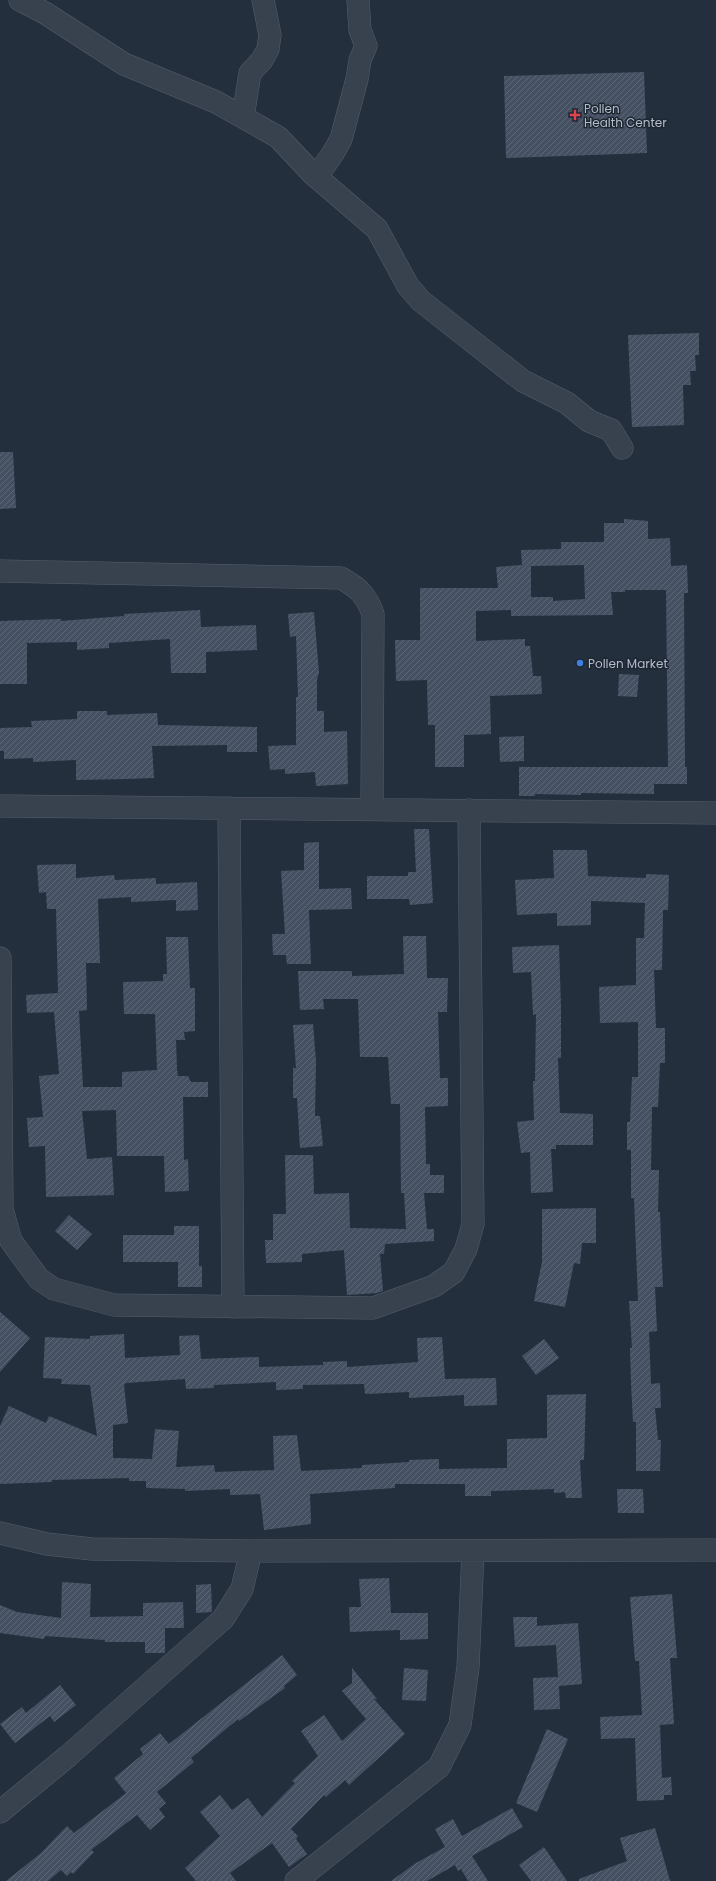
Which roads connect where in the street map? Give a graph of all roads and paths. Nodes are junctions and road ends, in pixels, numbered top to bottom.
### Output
1 (20, 0) edge
2 (263, 0) edge
3 (358, 0) edge
4 (243, 117) junction
5 (316, 176) junction
6 (622, 448) dead end
7 (0, 571) edge
8 (0, 806) edge
9 (229, 808) junction
10 (372, 808) junction
11 (470, 810) junction
12 (716, 813) edge
13 (0, 958) edge
14 (233, 1307) junction
15 (0, 1533) edge
16 (716, 1550) edge
17 (251, 1551) junction
18 (473, 1551) junction
19 (0, 1812) edge
20 (296, 1881) edge

1 - 4 street
2 - 4 street
3 - 5 street
4 - 5 street
5 - 6 street
7 - 10 street
8 - 9 street
9 - 10 street
9 - 14 street
10 - 11 street
11 - 12 street
11 - 14 street
13 - 14 street
15 - 17 street
16 - 18 street
17 - 18 street
17 - 19 street
18 - 20 street

